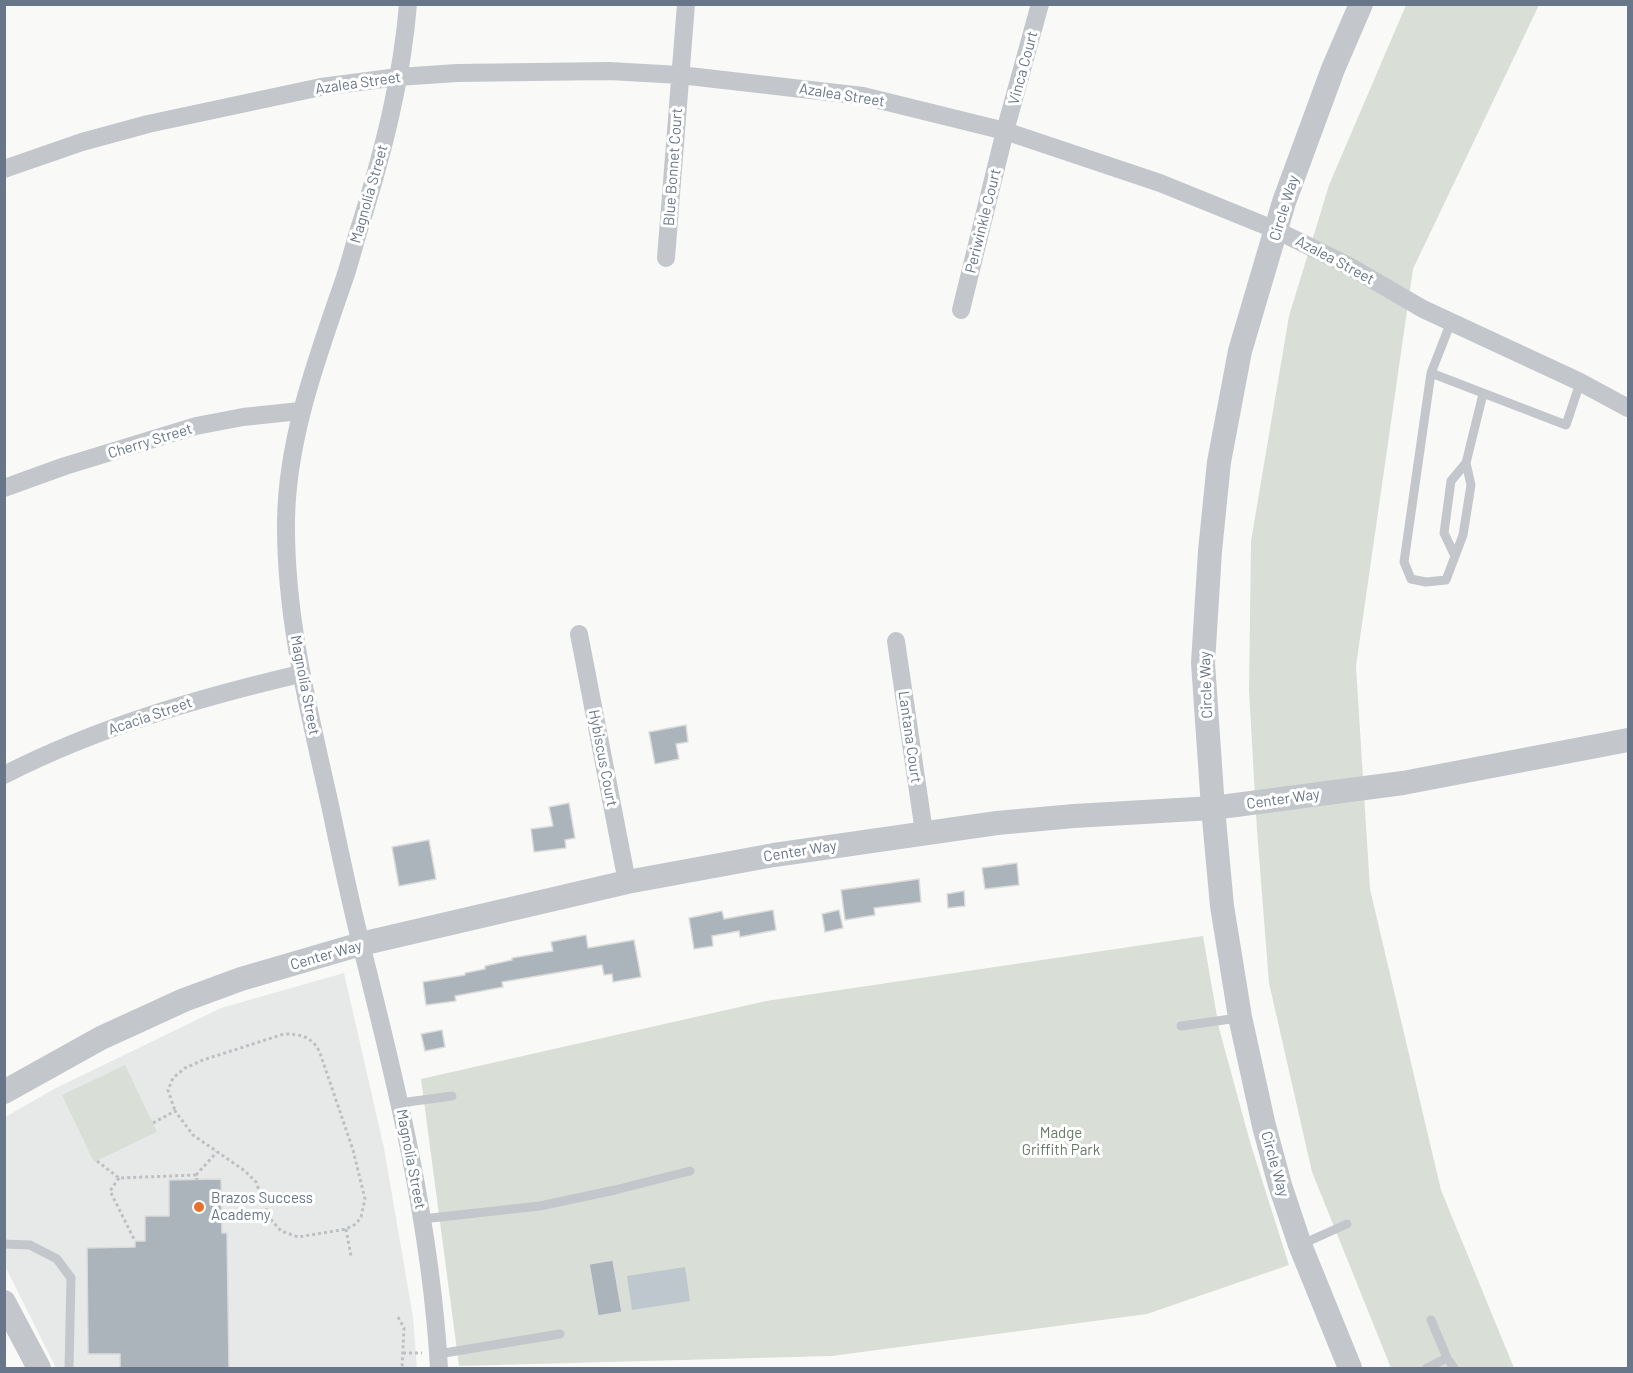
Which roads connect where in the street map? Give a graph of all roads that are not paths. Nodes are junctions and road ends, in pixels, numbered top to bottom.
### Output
1 (408, 4) edge
2 (686, 4) edge
3 (1040, 4) edge
4 (1361, 4) edge
5 (680, 75) junction
6 (398, 77) junction
7 (1005, 131) junction
8 (4, 169) edge
9 (1276, 230) junction
10 (666, 258) dead end
11 (961, 310) dead end
12 (1451, 322) junction
13 (1431, 373) junction
14 (1580, 383) junction
15 (1483, 394) junction
16 (1629, 408) edge
17 (300, 411) junction
18 (1466, 463) junction
19 (4, 488) edge
20 (1454, 554) junction
21 (579, 634) dead end
22 (896, 641) dead end
23 (300, 674) junction
24 (1629, 740) edge
25 (4, 775) edge
26 (1213, 808) junction
27 (924, 832) junction
28 (627, 882) junction
29 (361, 944) junction
30 (1240, 1017) junction
31 (1181, 1026) dead end
32 (4, 1092) edge
33 (452, 1096) dead end
34 (400, 1103) junction
35 (690, 1171) dead end
36 (422, 1219) junction
37 (1347, 1224) dead end
38 (4, 1244) edge
39 (1300, 1245) junction
40 (4, 1302) edge
41 (1431, 1320) dead end
42 (560, 1334) dead end
43 (1447, 1358) junction
44 (439, 1361) edge
45 (39, 1368) edge
46 (69, 1368) edge
47 (1350, 1368) edge
48 (1427, 1368) edge
49 (1454, 1368) edge

1 - 6 street, Magnolia Street
2 - 5 street, Blue Bonnet Court
3 - 7 street, Vinca Court
4 - 9 street, Circle Way
5 - 6 street, Azalea Street
5 - 7 street, Azalea Street
5 - 10 street, Blue Bonnet Court
6 - 8 street, Azalea Street
6 - 17 street, Magnolia Street
7 - 9 street, Azalea Street
7 - 11 street, Periwinkle Court
9 - 12 street, Azalea Street
9 - 26 street, Circle Way
12 - 13 lane
12 - 14 street, Azalea Street
13 - 15 lane
13 - 20 lane
14 - 15 lane
14 - 16 street, Azalea Street
15 - 18 lane
17 - 19 street, Cherry Street
17 - 23 street, Magnolia Street
18 - 20 lane
18 - 20 lane
21 - 28 street, Hybiscus Court
22 - 27 street, Lantana Court
23 - 25 street, Acacia Street
23 - 29 street, Magnolia Street
24 - 26 street, Center Way
26 - 27 street, Center Way
26 - 30 street, Circle Way
27 - 28 street, Center Way
28 - 29 street, Center Way
29 - 32 street, Center Way
29 - 34 street, Magnolia Street
30 - 31 lane
30 - 39 street, Circle Way
33 - 34 lane
34 - 36 street, Magnolia Street
35 - 36 lane
36 - 44 street, Magnolia Street
37 - 39 lane
38 - 46 lane
39 - 47 street, Circle Way
40 - 45 street
41 - 43 lane
42 - 44 lane
43 - 48 lane
43 - 49 lane

